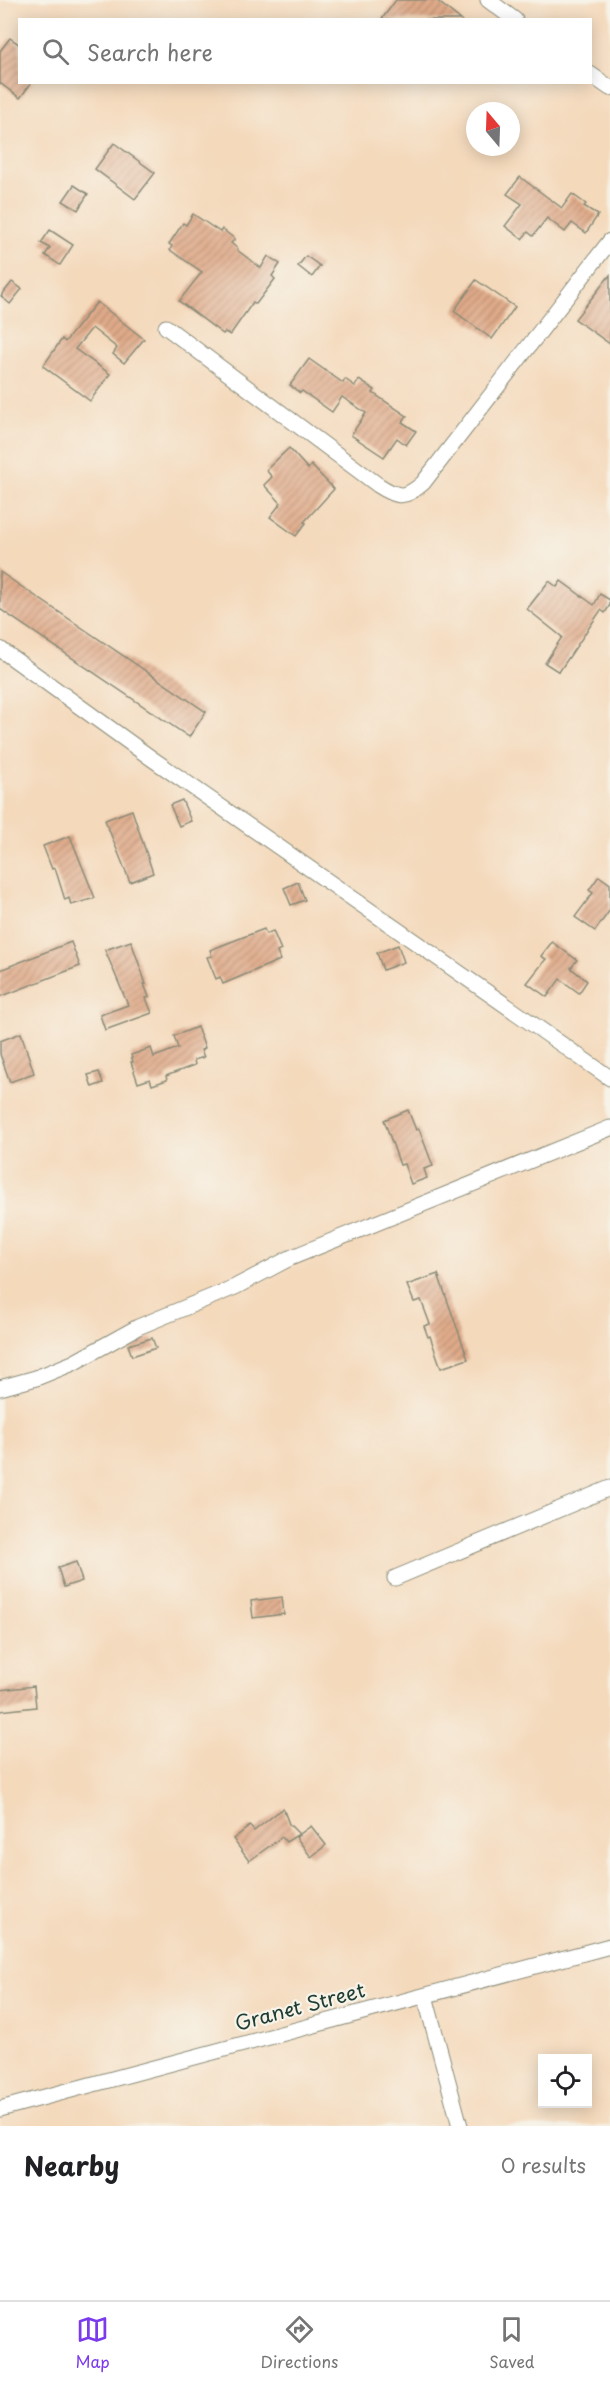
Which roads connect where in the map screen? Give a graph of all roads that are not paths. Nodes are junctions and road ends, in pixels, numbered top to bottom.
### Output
1 (488, 0) edge
2 (512, 18) edge
3 (592, 75) edge
4 (610, 88) edge
5 (610, 241) edge
6 (165, 327) dead end
7 (0, 649) edge
8 (610, 1078) edge
9 (610, 1128) edge
10 (0, 1388) edge
11 (610, 1488) edge
12 (395, 1578) dead end
13 (610, 1946) edge
14 (425, 1996) junction
15 (0, 2109) edge
16 (460, 2126) edge

1 - 2 street
3 - 4 street
5 - 6 street
7 - 8 street
9 - 10 street
11 - 12 street
13 - 14 street, Granet Street
14 - 15 street, Granet Street
14 - 16 street

